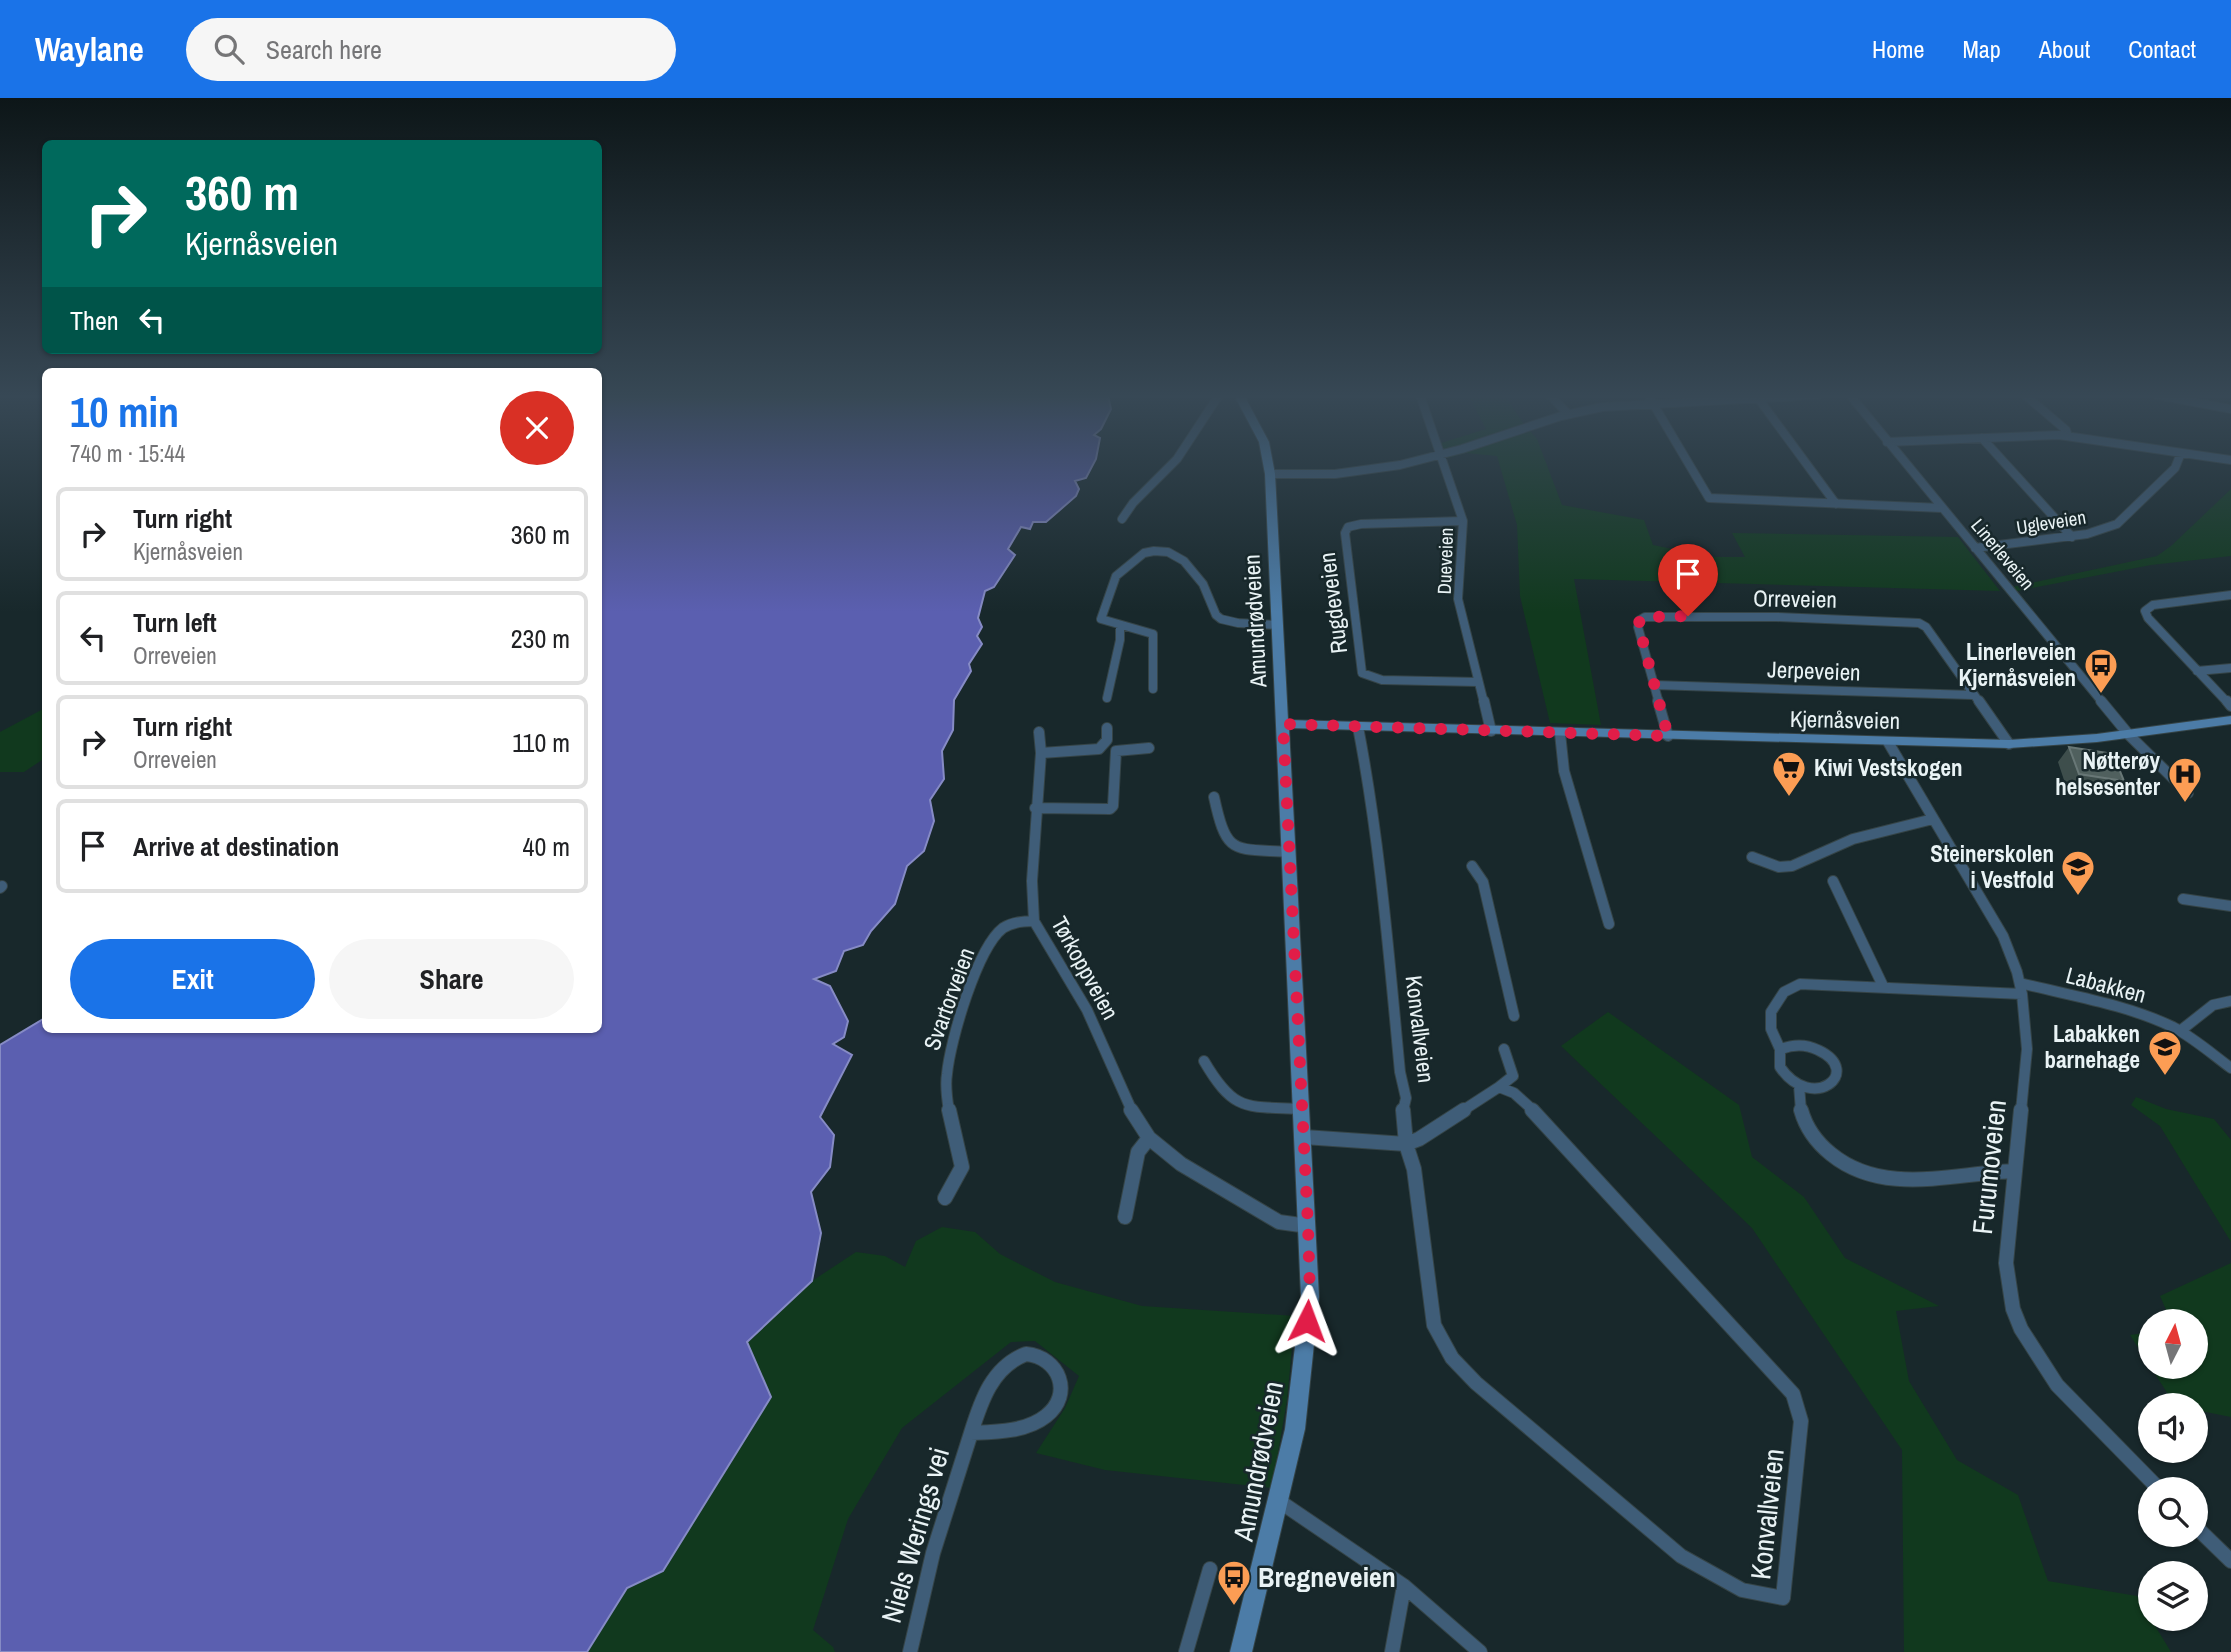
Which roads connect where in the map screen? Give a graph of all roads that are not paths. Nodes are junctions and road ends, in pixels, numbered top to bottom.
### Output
1 (1168, 468) edge
2 (1269, 468) edge
3 (1374, 468) edge
4 (1445, 468) edge
5 (1691, 468) edge
6 (1809, 468) edge
7 (1908, 468) edge
8 (2009, 468) edge
9 (2175, 468) edge
10 (1270, 474) junction
11 (1836, 504) junction
12 (1942, 508) junction
13 (1122, 519) dead end
14 (1463, 521) junction
15 (2072, 537) junction
16 (1975, 548) junction
17 (2231, 595) edge
18 (1278, 625) junction
19 (1121, 626) junction
20 (2231, 667) edge
21 (2197, 671) junction
22 (1478, 682) junction
23 (1654, 685) junction
24 (1153, 689) dead end
25 (1972, 695) junction
26 (1107, 698) dead end
27 (2231, 706) edge
28 (2231, 720) edge
29 (1283, 724) junction
30 (1359, 727) junction
31 (1107, 728) dead end
32 (1491, 731) junction
33 (1039, 732) dead end
34 (1560, 733) junction
35 (2129, 734) junction
36 (1668, 736) junction
37 (1888, 742) junction
38 (2009, 744) junction
39 (1149, 748) dead end
40 (1041, 752) junction
41 (2188, 793) dead end
42 (1214, 797) dead end
43 (1035, 808) junction
44 (1933, 819) junction
45 (1290, 852) junction
46 (1752, 857) dead end
47 (1472, 866) dead end
48 (1833, 881) dead end
49 (2183, 899) dead end
50 (2231, 906) edge
51 (1034, 921) junction
52 (1609, 925) dead end
53 (1883, 986) junction
54 (2021, 988) junction
55 (2231, 1001) edge
56 (1514, 1016) dead end
57 (2180, 1031) junction
58 (1504, 1049) dead end
59 (1781, 1049) junction
60 (1203, 1061) dead end
61 (2231, 1068) edge
62 (1799, 1085) junction
63 (1499, 1087) junction
64 (1303, 1109) junction
65 (1304, 1137) junction
66 (1149, 1138) junction
67 (1406, 1144) junction
68 (2015, 1171) junction
69 (945, 1198) dead end
70 (1125, 1217) dead end
71 (1308, 1226) junction
72 (971, 1433) junction
73 (2147, 1477) edge
74 (1279, 1501) junction
75 (2208, 1539) edge
76 (2231, 1561) edge
77 (1210, 1569) dead end
78 (1404, 1586) junction
79 (910, 1652) edge
80 (1186, 1652) edge
81 (1241, 1652) edge
82 (1392, 1652) edge
83 (1480, 1652) edge

1 - 13 street
2 - 10 main road, Amundrødveien
3 - 10 street
4 - 14 street, Dueveien
5 - 11 street
6 - 11 street
7 - 12 street, Linerleveien
8 - 15 street
9 - 15 street, Ugleveien
10 - 18 main road, Amundrødveien
11 - 12 street
12 - 16 street, Linerleveien
14 - 22 street, Dueveien
14 - 22 street, Rugdeveien
15 - 16 street, Ugleveien
16 - 35 street, Linerleveien
17 - 21 street
18 - 19 street
18 - 29 main road, Amundrødveien
19 - 24 street
19 - 26 street
20 - 21 street
21 - 27 street
22 - 32 street, Dueveien
23 - 25 street, Jerpeveien
23 - 25 street, Orreveien
23 - 36 street, Orreveien
25 - 38 street, Orreveien
28 - 35 main road, Kjernåsveien
29 - 30 main road, Kjernåsveien
29 - 45 main road, Amundrødveien
30 - 32 main road, Kjernåsveien
30 - 67 street, Konvallveien
31 - 40 street
32 - 34 main road, Kjernåsveien
33 - 40 street, Tørkoppveien
34 - 36 main road, Kjernåsveien
34 - 52 street
35 - 38 main road, Kjernåsveien
35 - 41 street
36 - 37 main road, Kjernåsveien
37 - 38 main road, Kjernåsveien
37 - 44 street, Furumoveien
39 - 43 street
40 - 43 street, Tørkoppveien
42 - 45 street
43 - 51 street, Tørkoppveien
44 - 46 street
44 - 54 street, Furumoveien
45 - 64 main road, Amundrødveien
47 - 56 street
48 - 53 street
49 - 50 street
51 - 66 street, Tørkoppveien
51 - 69 street, Svartorveien
53 - 54 street, Labakken
53 - 59 street, Labakken
54 - 57 street, Labakken
54 - 68 street, Furumoveien
55 - 57 street
57 - 61 street, Labakken
58 - 63 street
59 - 62 street
59 - 62 street
60 - 64 street
62 - 68 street
63 - 67 street
63 - 67 street, Konvallveien
64 - 65 main road, Amundrødveien
65 - 67 street
65 - 71 main road, Amundrødveien
66 - 70 street
66 - 71 street, Tørkoppveien
68 - 73 street, Furumoveien
71 - 74 main road, Amundrødveien
72 - 72 street, Niels Werings vei
72 - 79 street, Niels Werings vei
74 - 78 street
74 - 81 main road, Amundrødveien
75 - 76 street
77 - 80 street
78 - 82 street
78 - 83 street

